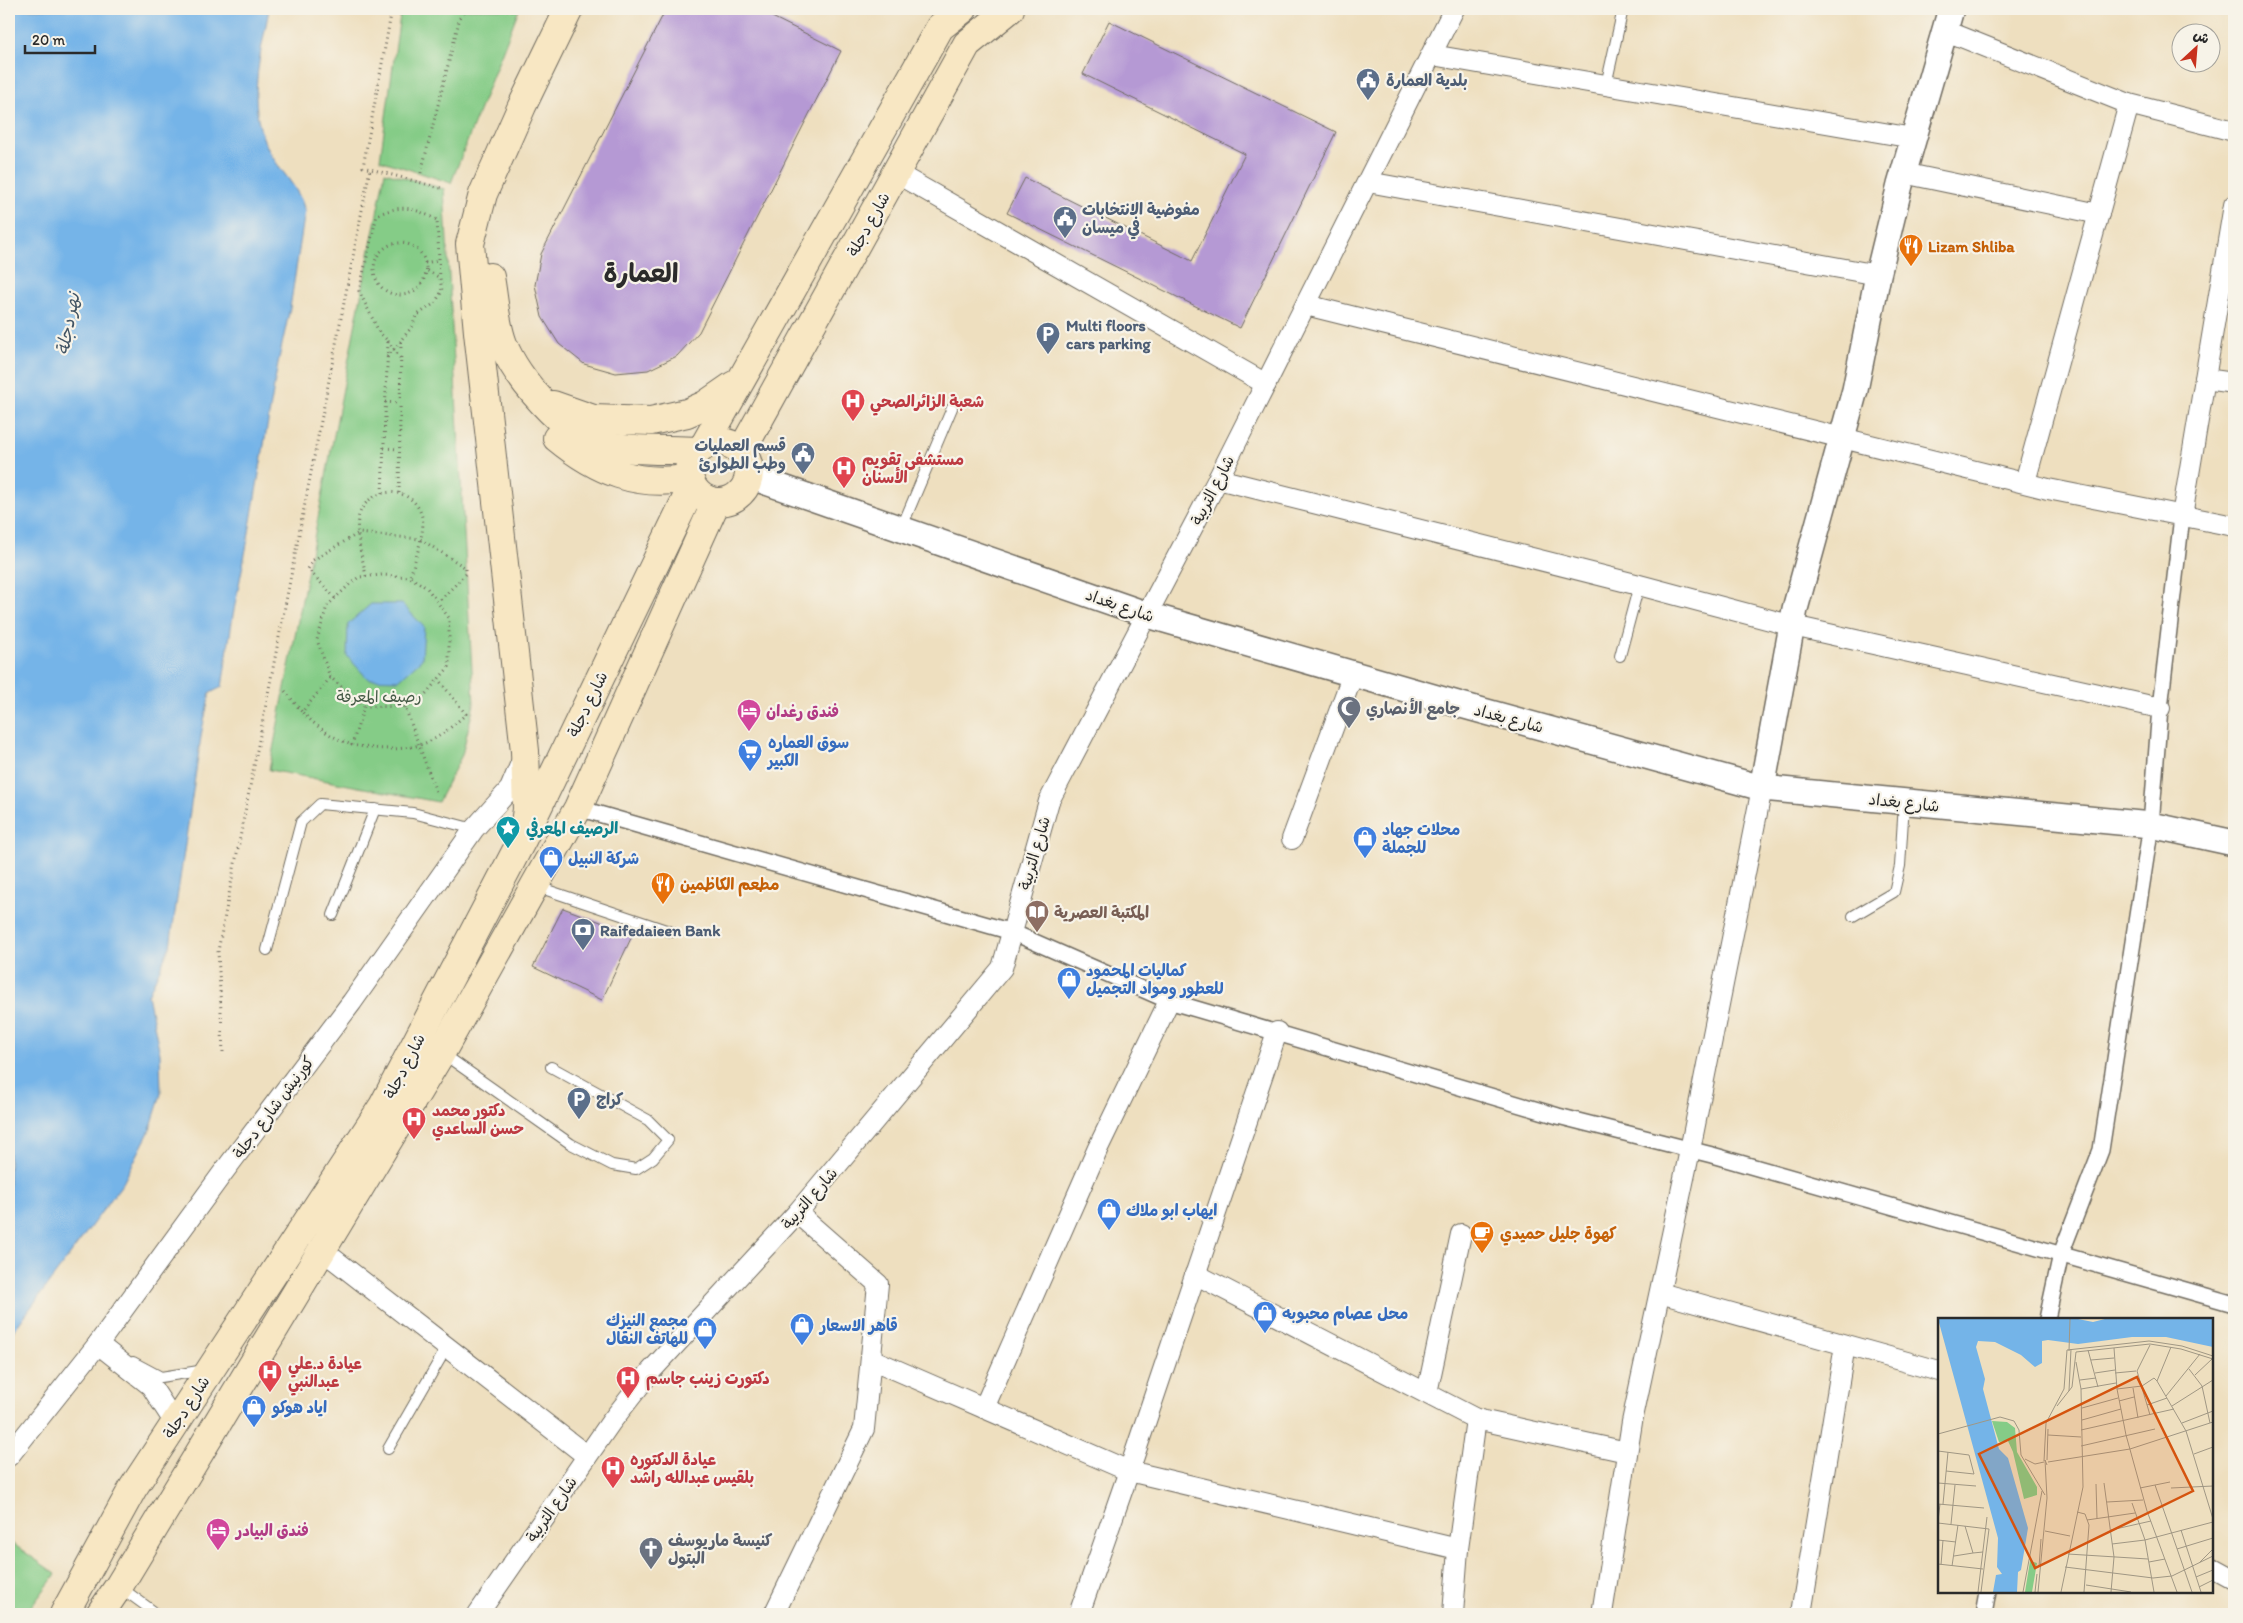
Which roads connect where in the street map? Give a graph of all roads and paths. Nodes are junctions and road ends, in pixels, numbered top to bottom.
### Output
1 (392, 9) edge
2 (455, 9) edge
3 (473, 9) edge
4 (502, 9) edge
5 (569, 9) edge
6 (586, 9) edge
7 (963, 9) edge
8 (1010, 9) edge
9 (1454, 9) edge
10 (1623, 9) edge
11 (518, 12) dead end
12 (460, 17) dead end
13 (1948, 19) edge
14 (1432, 55) junction
15 (1606, 85) junction
16 (2129, 104) junction
17 (2234, 131) edge
18 (1913, 138) junction
19 (370, 169) junction
20 (421, 173) dead end
21 (896, 173) junction
22 (1903, 173) junction
23 (1368, 182) junction
24 (444, 189) dead end
25 (2234, 206) edge
26 (2099, 214) junction
27 (367, 252) junction
28 (439, 260) junction
29 (375, 262) junction
30 (425, 263) junction
31 (365, 264) junction
32 (426, 270) junction
33 (1878, 276) junction
34 (440, 278) junction
35 (1306, 305) junction
36 (488, 331) junction
37 (401, 340) junction
38 (388, 341) junction
39 (394, 349) junction
40 (387, 357) junction
41 (401, 358) junction
42 (2205, 379) junction
43 (739, 381) junction
44 (2234, 382) edge
45 (1266, 384) junction
46 (385, 402) junction
47 (544, 402) junction
48 (400, 403) junction
49 (952, 408) dead end
50 (1843, 437) junction
51 (384, 448) junction
52 (700, 448) junction
53 (399, 449) junction
54 (745, 464) junction
55 (1218, 478) junction
56 (2025, 482) junction
57 (691, 483) junction
58 (382, 493) junction
59 (399, 493) junction
60 (716, 502) junction
61 (2182, 516) junction
62 (2234, 526) edge
63 (901, 528) junction
64 (359, 533) junction
65 (420, 539) junction
66 (366, 576) junction
67 (410, 577) junction
68 (1639, 585) junction
69 (335, 598) junction
70 (439, 602) junction
71 (1148, 615) junction
72 (1793, 626) junction
73 (1620, 656) dead end
74 (1353, 674) junction
75 (330, 677) junction
76 (438, 679) junction
77 (285, 691) dead end
78 (364, 706) junction
79 (405, 707) junction
80 (2160, 708) junction
81 (302, 712) junction
82 (352, 745) junction
83 (419, 745) junction
84 (525, 752) junction
85 (1762, 788) junction
86 (436, 792) dead end
87 (1904, 802) junction
88 (578, 808) junction
89 (375, 809) junction
90 (2151, 825) junction
91 (474, 830) junction
92 (523, 838) junction
93 (1292, 839) dead end
94 (2234, 843) edge
95 (534, 886) junction
96 (333, 915) dead end
97 (1853, 916) dead end
98 (672, 932) dead end
99 (1012, 932) junction
100 (267, 950) dead end
101 (1170, 1001) junction
102 (1276, 1032) junction
103 (223, 1052) dead end
104 (441, 1053) junction
105 (551, 1067) dead end
106 (1690, 1150) junction
107 (797, 1213) junction
108 (1461, 1234) dead end
109 (322, 1250) junction
110 (2061, 1254) junction
111 (1195, 1274) junction
112 (1660, 1293) junction
113 (2234, 1304) edge
114 (2047, 1318) edge
115 (98, 1344) junction
116 (1845, 1345) junction
117 (447, 1347) junction
118 (870, 1359) junction
119 (210, 1370) junction
120 (1938, 1371) edge
121 (1427, 1393) junction
122 (984, 1408) junction
123 (1476, 1419) junction
124 (175, 1424) junction
125 (388, 1449) dead end
126 (1628, 1452) junction
127 (9, 1456) edge
128 (587, 1456) junction
129 (1129, 1471) junction
130 (1458, 1549) junction
131 (2213, 1569) edge
132 (2234, 1580) edge
133 (119, 1586) junction
134 (1988, 1593) edge
135 (1084, 1613) edge
136 (64, 1614) edge
137 (100, 1614) edge
138 (157, 1614) edge
139 (478, 1614) edge
140 (774, 1614) edge
141 (1454, 1614) edge
142 (1602, 1614) edge
143 (1801, 1614) edge
144 (1984, 1614) edge

1 - 19 path
2 - 3 path
4 - 11 path
5 - 36 main road
6 - 36 main road
7 - 43 main road
8 - 21 main road, شارع دجلة
9 - 14 street, شارع التربية
10 - 15 lane
12 - 20 path
13 - 16 street
13 - 18 street
14 - 15 street
14 - 23 street, شارع التربية
15 - 18 street
16 - 17 street
16 - 26 street
18 - 22 street
19 - 24 path
19 - 103 path
21 - 45 street
21 - 54 main road, شارع دجلة
22 - 26 street
22 - 33 street
23 - 33 street
23 - 35 street, شارع التربية
25 - 42 street
26 - 56 street
27 - 28 path
27 - 29 path
27 - 31 path
28 - 30 path
28 - 34 path
29 - 30 path
29 - 31 path
29 - 32 path
30 - 32 path
31 - 38 path
32 - 34 path
33 - 50 street
34 - 37 path
35 - 45 street, شارع التربية
35 - 50 street
36 - 47 main road
36 - 57 main road
36 - 84 main road
37 - 39 path
37 - 41 path
38 - 39 path
38 - 40 path
39 - 40 path
39 - 41 path
40 - 46 path
41 - 48 path
42 - 44 street
42 - 61 street
43 - 47 main road
43 - 52 main road
45 - 55 street, شارع التربية
46 - 48 path
46 - 51 path
47 - 52 main road
48 - 53 path
49 - 63 lane
50 - 56 street
50 - 72 street
51 - 53 path
51 - 58 path
52 - 54 main road
52 - 57 main road
53 - 59 path
54 - 60 main road
54 - 63 street, شارع بغداد
55 - 68 street
55 - 71 street, شارع التربية
56 - 61 street
57 - 60 main road
57 - 92 main road, شارع دجلة
58 - 59 path
58 - 64 path
59 - 65 path
60 - 88 main road, شارع دجلة
61 - 62 street
61 - 80 street
63 - 71 street, شارع بغداد
64 - 65 path
64 - 66 path
64 - 69 path
65 - 67 path
65 - 70 path
66 - 67 path
66 - 69 path
67 - 70 path
68 - 72 street
68 - 73 lane
69 - 75 path
70 - 76 path
71 - 74 street, شارع بغداد
71 - 99 street, شارع التربية
72 - 80 street
72 - 85 street
74 - 85 street, شارع بغداد
74 - 93 street
75 - 78 path
75 - 81 path
76 - 79 path
76 - 83 path
77 - 81 path
78 - 79 path
78 - 82 path
79 - 83 path
80 - 90 street
81 - 82 path
82 - 83 path
83 - 86 path
84 - 91 street, كورنيش شارع دجلة
84 - 92 main road
85 - 87 street, شارع بغداد
85 - 106 street
87 - 90 street, شارع بغداد
87 - 97 lane
88 - 95 main road, شارع دجلة
88 - 99 street
89 - 91 lane
89 - 96 lane
89 - 100 lane
90 - 94 street, شارع بغداد
90 - 110 street
91 - 115 street, كورنيش شارع دجلة
92 - 119 main road, شارع دجلة
95 - 98 lane
95 - 104 main road, شارع دجلة
99 - 101 street
99 - 107 street, شارع التربية
101 - 102 street
101 - 122 street
102 - 106 street
102 - 111 street
104 - 105 lane
104 - 109 main road, شارع دجلة
106 - 110 street
106 - 112 street
107 - 118 street
107 - 128 street, شارع التربية
108 - 121 street
109 - 117 street
109 - 133 main road, شارع دجلة
110 - 113 street
110 - 114 street
111 - 121 street
111 - 129 street
112 - 116 street
112 - 126 street
115 - 119 lane
115 - 124 street
115 - 127 street, كورنيش شارع دجلة
116 - 120 street
116 - 143 street
117 - 125 lane
117 - 128 street
118 - 122 street
118 - 140 street
119 - 124 main road, شارع دجلة
121 - 123 street
122 - 129 street
123 - 126 street
123 - 130 street
124 - 136 main road, شارع دجلة
126 - 142 street
128 - 139 street, شارع التربية
129 - 130 street
129 - 135 street
130 - 141 street
131 - 132 street
133 - 137 main road, شارع دجلة
133 - 138 lane
134 - 144 street

